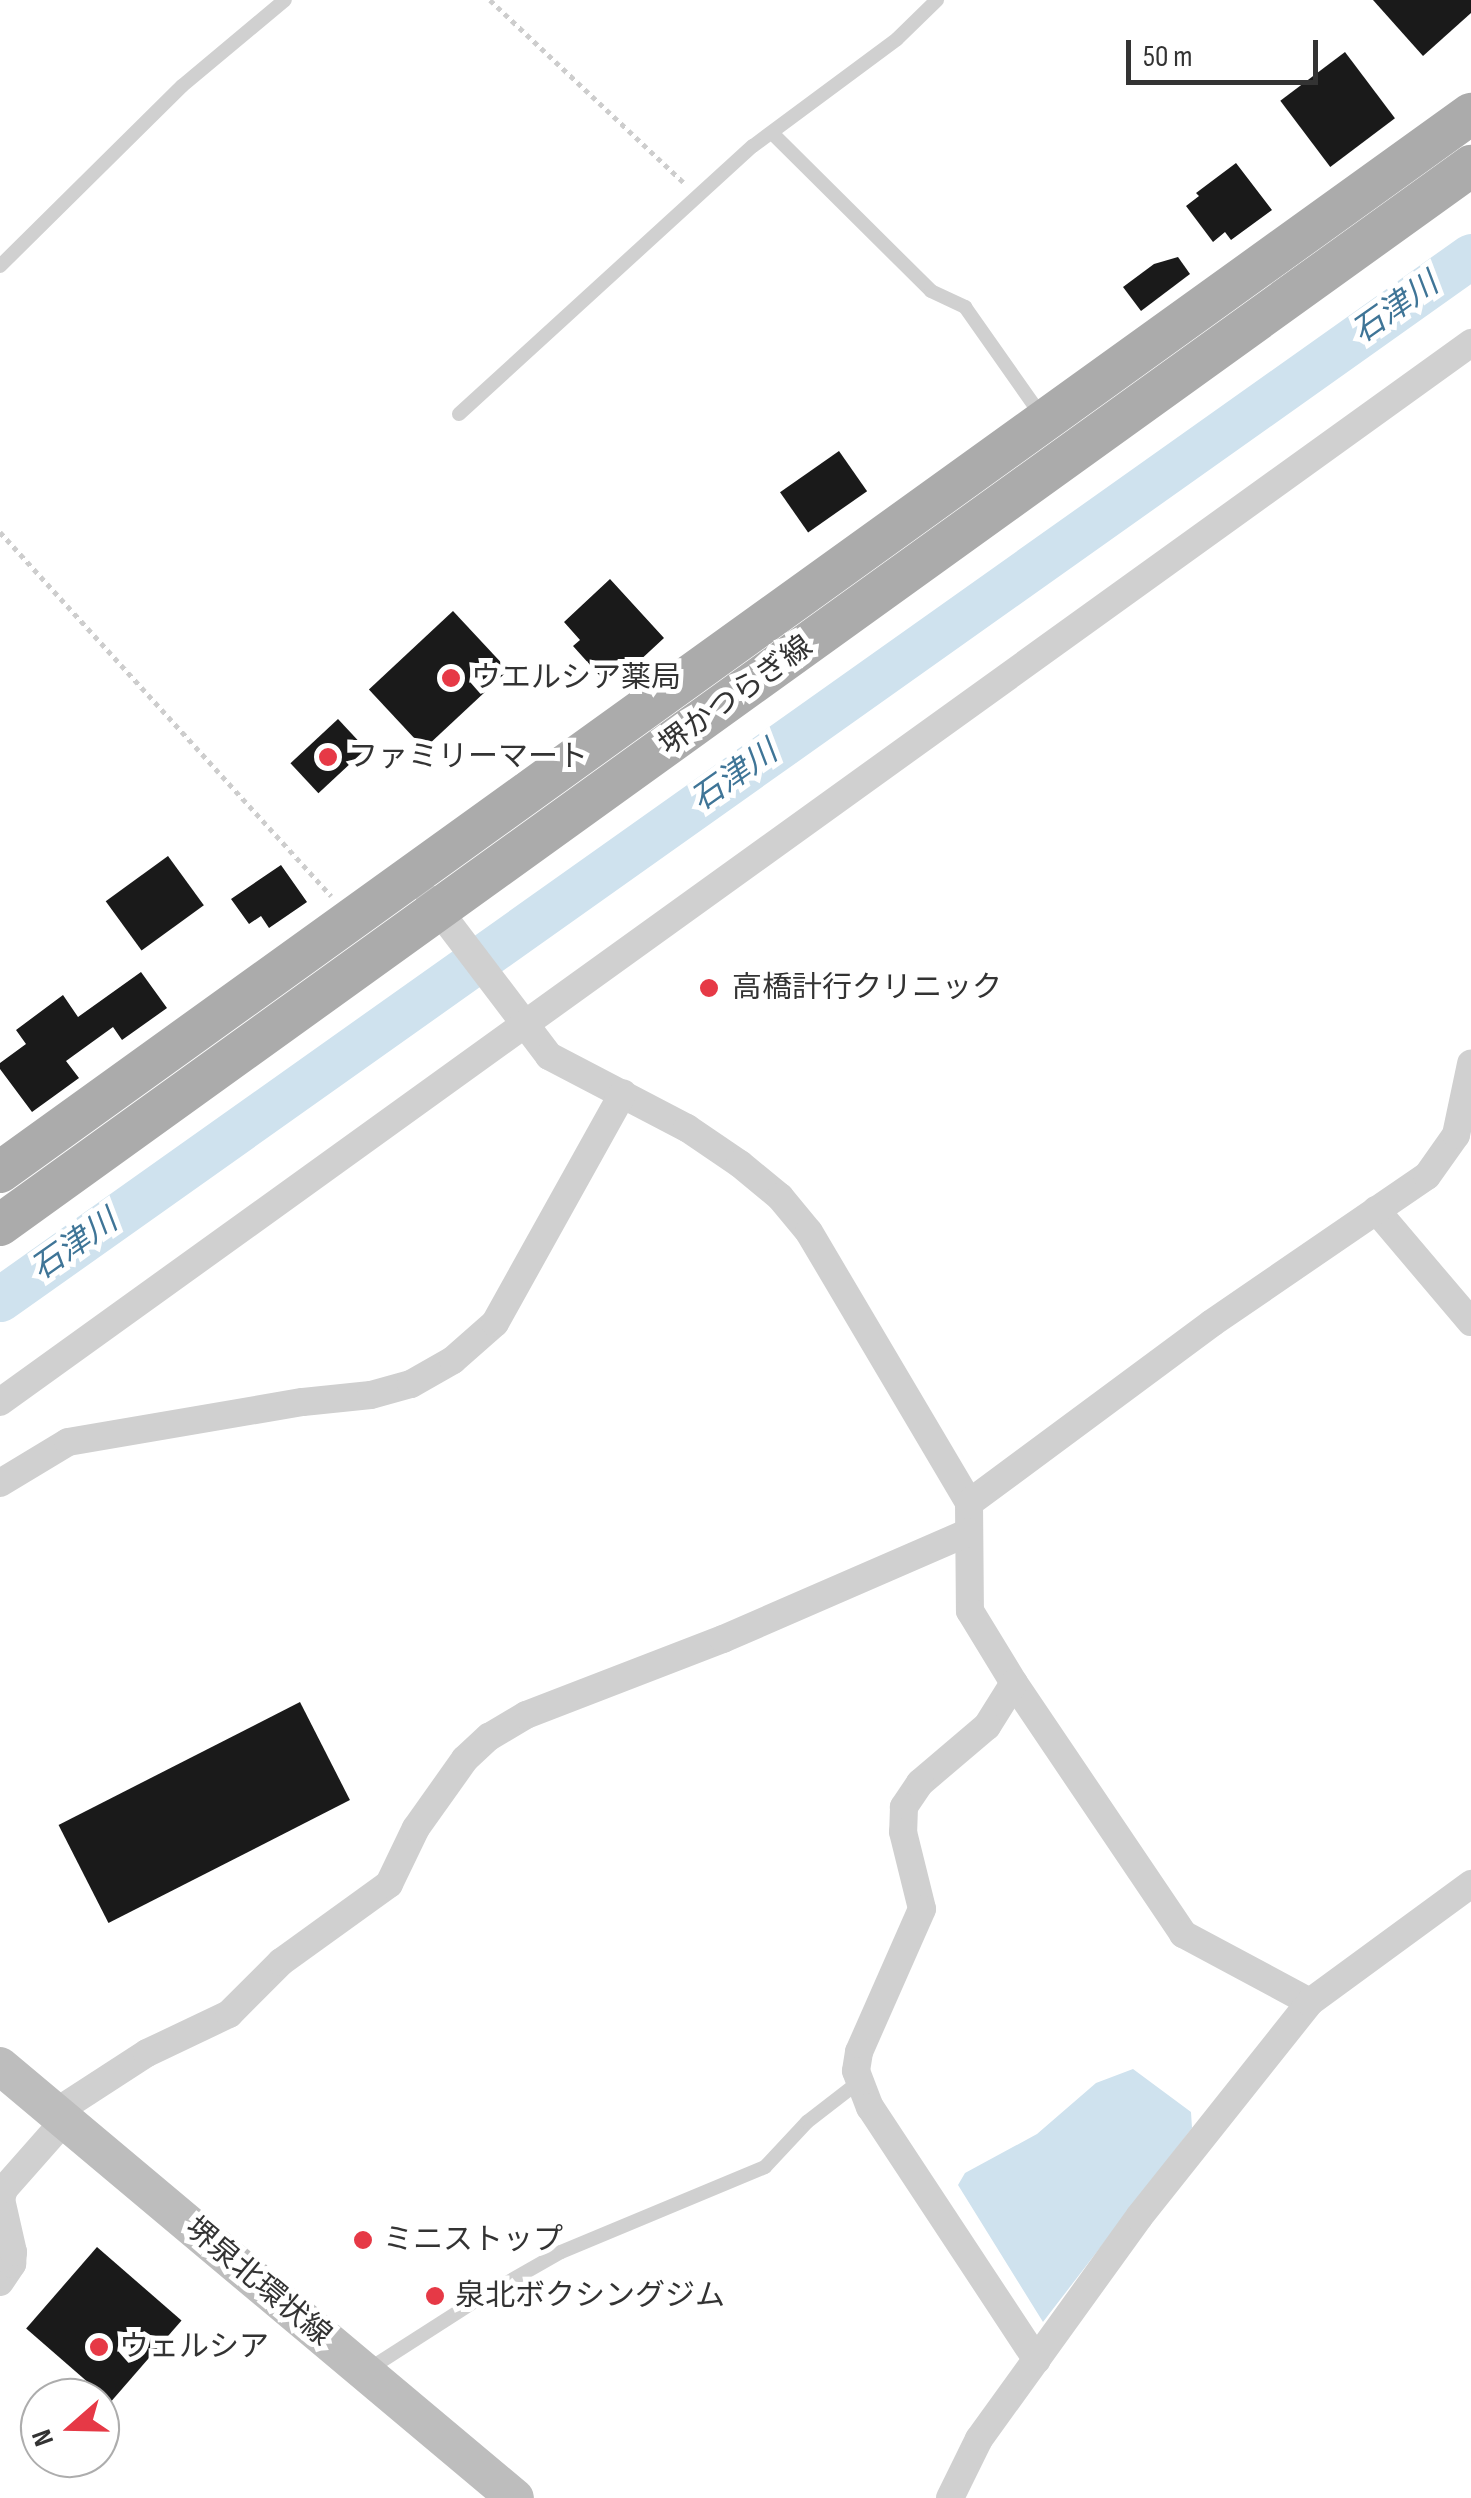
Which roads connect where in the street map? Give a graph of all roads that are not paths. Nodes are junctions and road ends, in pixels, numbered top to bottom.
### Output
1 (285, 0) edge
2 (937, 0) edge
3 (1471, 114) edge
4 (772, 132) junction
5 (1471, 166) edge
6 (0, 266) edge
7 (1471, 344) edge
8 (459, 414) dead end
9 (1044, 421) junction
10 (413, 876) junction
11 (447, 923) junction
12 (523, 1025) junction
13 (1471, 1064) edge
14 (623, 1093) junction
15 (0, 1172) edge
16 (1376, 1210) junction
17 (0, 1225) edge
18 (1471, 1322) edge
19 (0, 1402) edge
20 (0, 1483) edge
21 (969, 1503) junction
22 (970, 1532) junction
23 (1014, 1683) junction
24 (1471, 1884) edge
25 (1310, 2002) junction
26 (0, 2066) edge
27 (860, 2081) junction
28 (60, 2116) junction
29 (0, 2282) edge
30 (1037, 2360) junction
31 (365, 2372) junction
32 (515, 2498) edge
33 (950, 2498) edge

1 - 6 lane
2 - 4 lane
3 - 9 main road, 堺かつらぎ線
4 - 8 lane
4 - 9 lane
5 - 11 main road, 堺かつらぎ線
7 - 12 street
9 - 10 main road, 堺かつらぎ線
10 - 11 street
10 - 15 main road, 堺かつらぎ線
11 - 12 street
11 - 17 main road, 堺かつらぎ線
12 - 14 street
12 - 19 street
13 - 16 street
14 - 20 street
14 - 21 street
16 - 18 street
16 - 21 street
21 - 22 street
22 - 23 street
22 - 28 street
23 - 25 street
23 - 27 street
24 - 25 street
25 - 30 street
26 - 28 main road, 堺泉北環状線
27 - 30 street
27 - 31 lane
28 - 29 street
28 - 31 main road, 堺泉北環状線
30 - 33 street
31 - 32 main road, 堺泉北環状線

